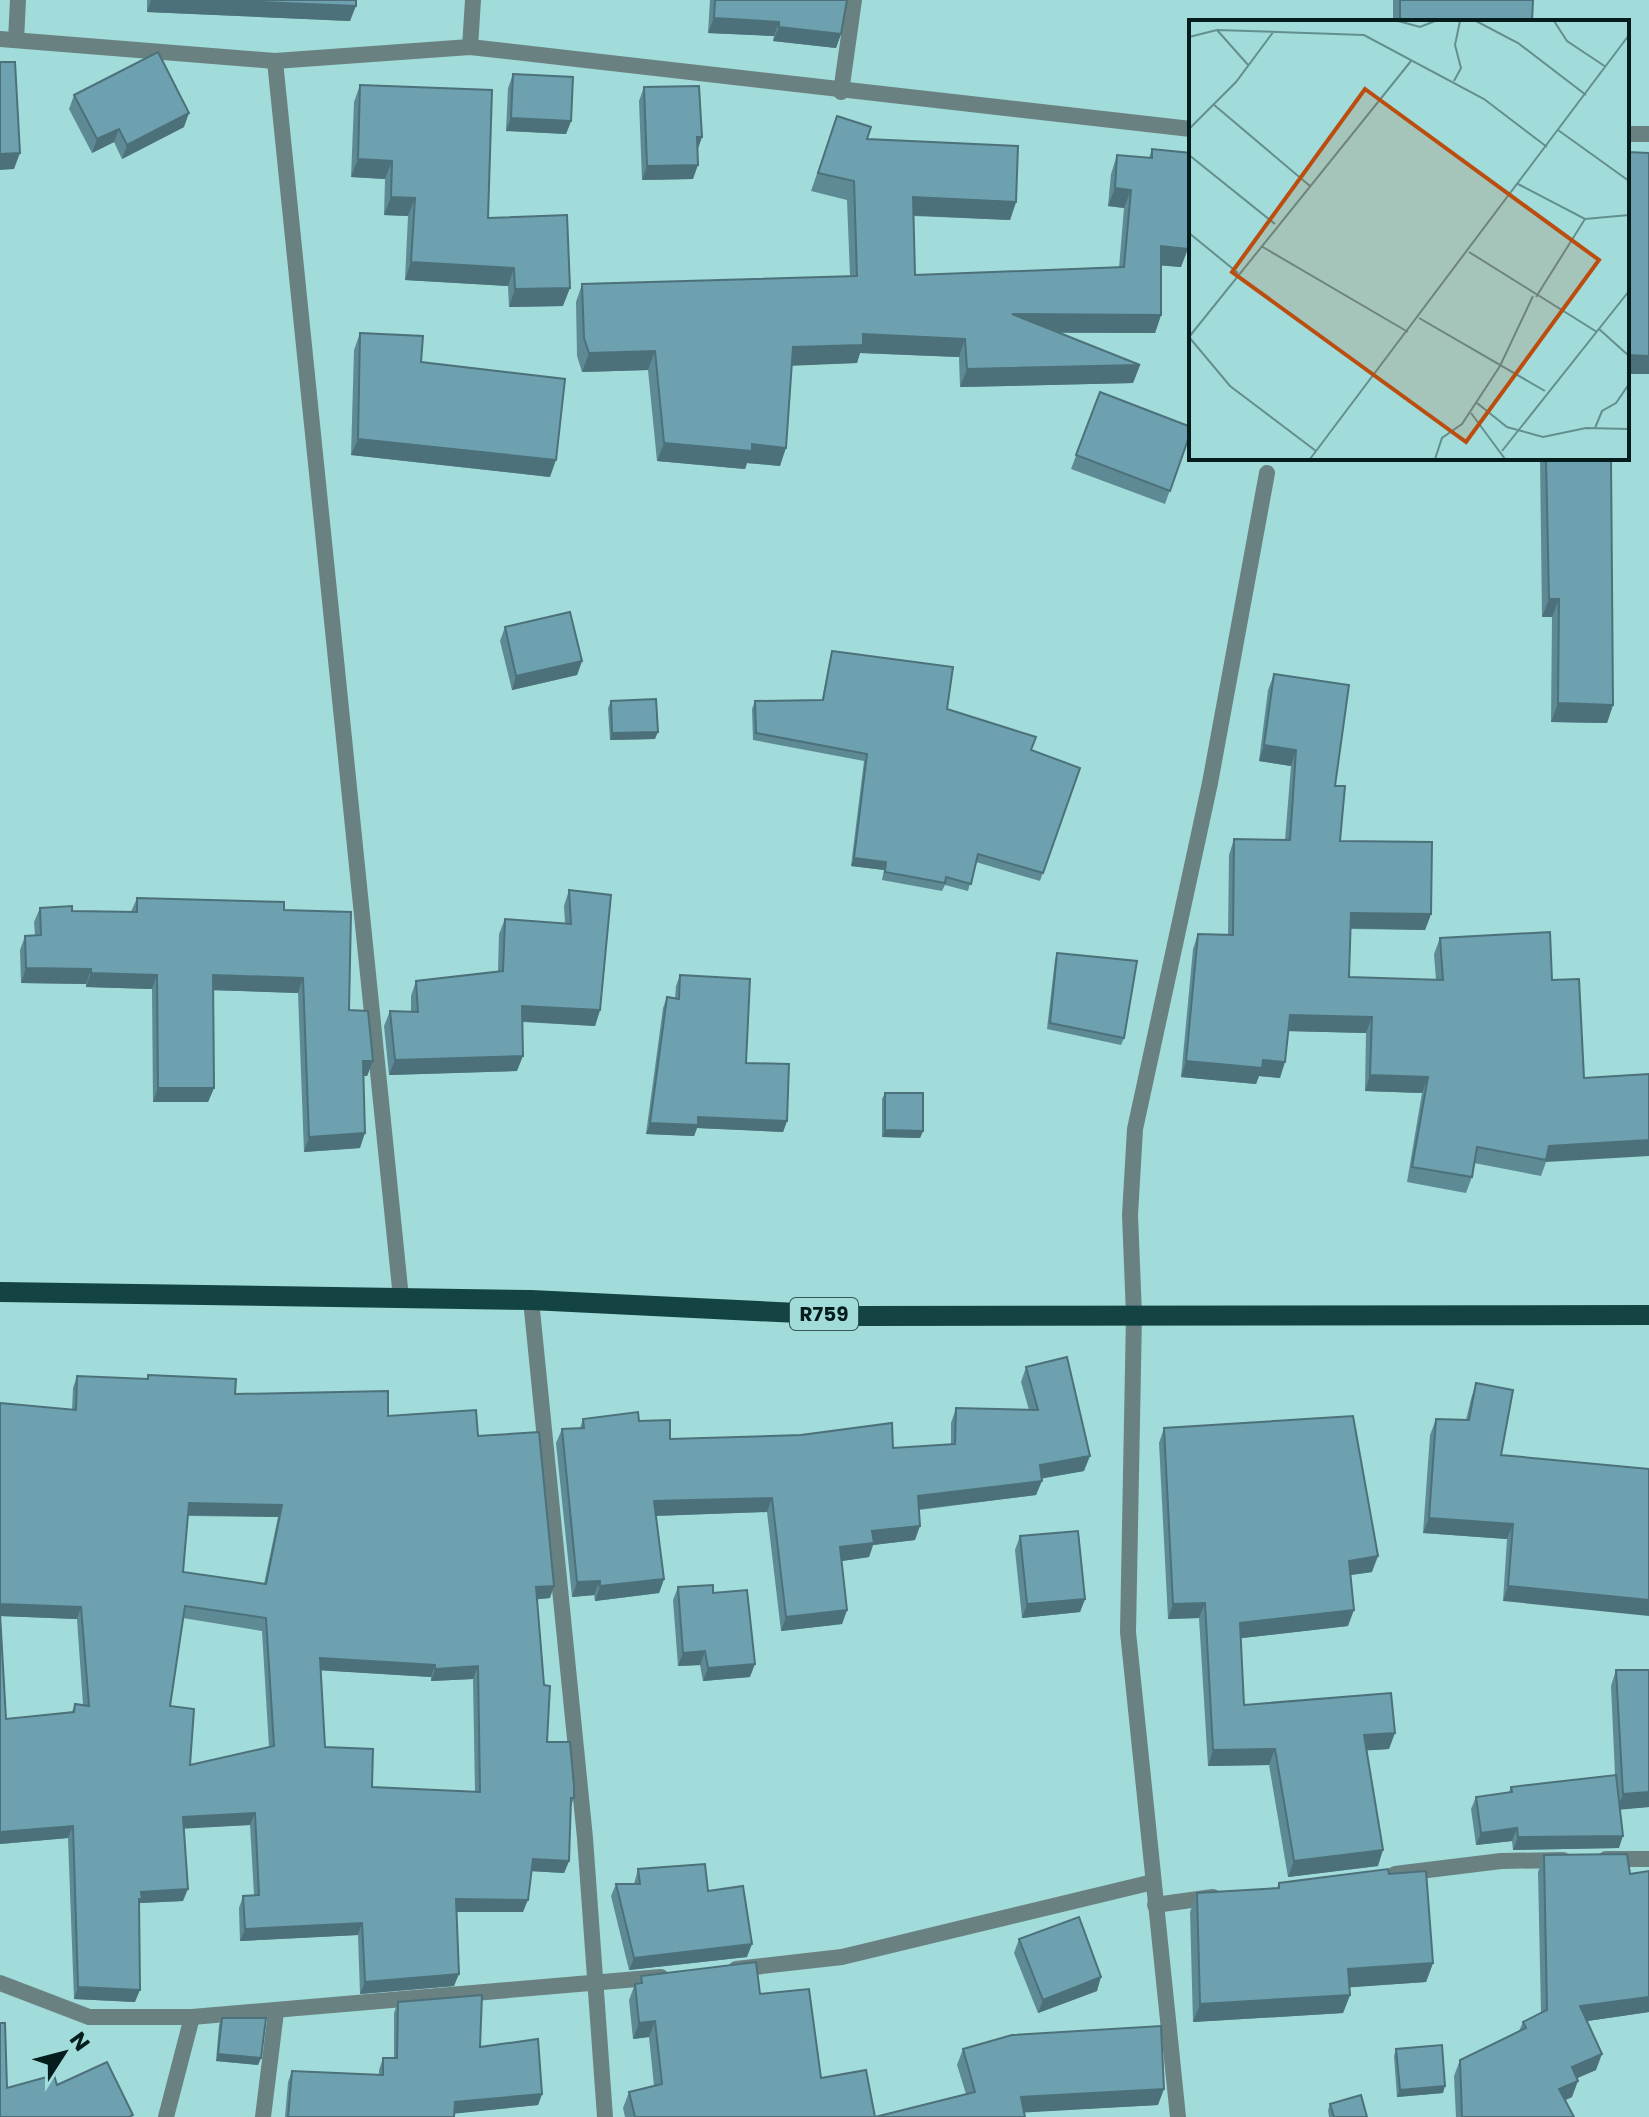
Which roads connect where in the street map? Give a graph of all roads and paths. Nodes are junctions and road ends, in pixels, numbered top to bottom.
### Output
1 (18, 0) edge
2 (473, 0) edge
3 (854, 0) edge
4 (8, 40) edge
5 (470, 47) junction
6 (275, 61) junction
7 (841, 92) junction
8 (1189, 129) edge
9 (1267, 473) dead end
10 (0, 1292) edge
11 (401, 1298) junction
12 (531, 1300) junction
13 (1134, 1315) junction
14 (1649, 1315) edge
15 (1649, 1859) edge
16 (1376, 1877) edge
17 (1153, 1882) junction
18 (1234, 1895) edge
19 (1155, 1905) junction
20 (718, 1971) edge
21 (672, 1976) edge
22 (0, 1983) edge
23 (595, 1985) junction
24 (276, 2012) junction
25 (192, 2017) junction
26 (166, 2117) edge
27 (263, 2117) edge
28 (605, 2117) edge
29 (1178, 2117) edge

1 - 4 street
2 - 5 street
3 - 7 street
4 - 6 street
5 - 6 street
5 - 7 street
6 - 11 street
7 - 8 street
9 - 13 street
10 - 11 main road, R759
11 - 12 main road, R759
12 - 13 main road, R759
12 - 23 street
13 - 14 main road, R759
13 - 17 street
15 - 16 street
17 - 19 street
17 - 20 street
18 - 19 street
19 - 29 street
21 - 23 street
22 - 25 street
23 - 24 street
23 - 28 street
24 - 25 street
24 - 27 street
25 - 26 street

